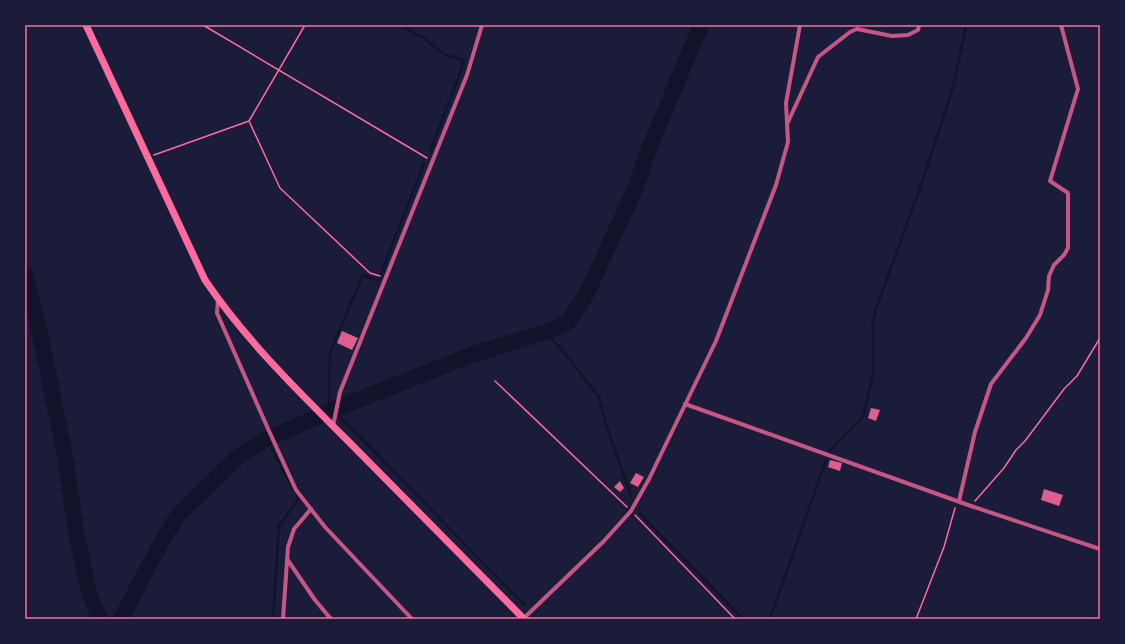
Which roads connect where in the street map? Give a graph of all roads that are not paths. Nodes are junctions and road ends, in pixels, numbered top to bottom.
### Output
1 (86, 25) edge
2 (482, 25) edge
3 (800, 25) edge
4 (919, 25) edge
5 (1061, 25) edge
6 (788, 123) junction
7 (218, 299) junction
8 (685, 404) junction
9 (333, 426) junction
10 (959, 501) junction
11 (311, 510) junction
12 (1100, 549) edge
13 (287, 559) junction
14 (283, 619) edge
15 (331, 619) edge
16 (412, 619) edge
17 (524, 619) edge

1 - 7 highway
2 - 9 street
3 - 6 street
4 - 6 street
5 - 10 street
6 - 8 street
7 - 9 highway
7 - 11 street
8 - 10 street
8 - 17 street
9 - 17 highway
10 - 12 street
11 - 13 street
11 - 16 street
13 - 14 street
13 - 15 street

